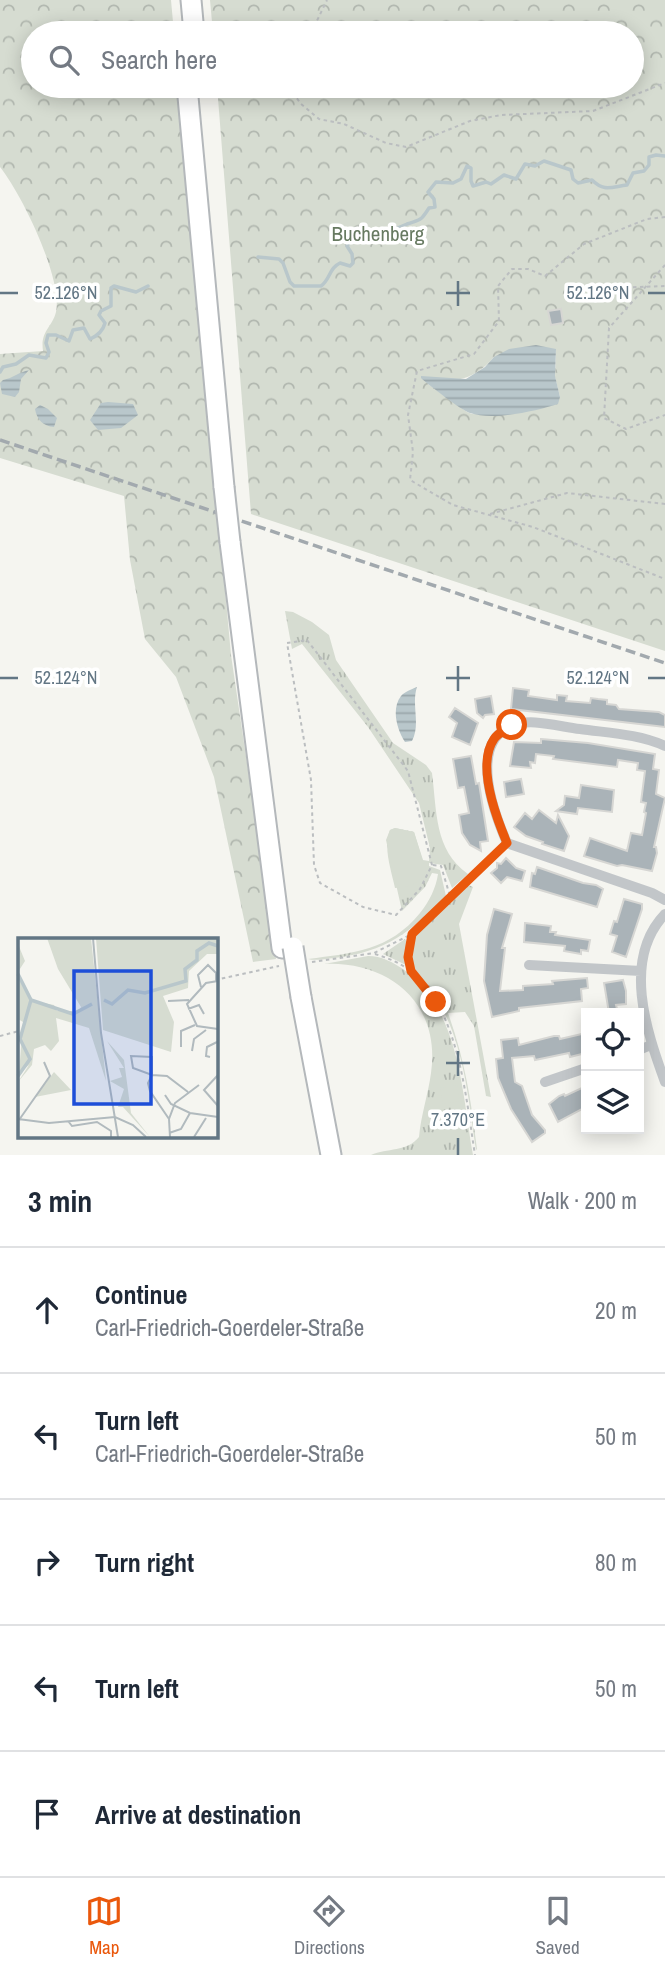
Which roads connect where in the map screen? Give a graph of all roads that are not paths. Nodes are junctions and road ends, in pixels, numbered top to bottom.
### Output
1 (180, 0) edge
2 (191, 0) edge
3 (182, 21) edge
4 (193, 21) edge
5 (188, 98) edge
6 (200, 98) edge
7 (230, 487) junction
8 (665, 746) edge
9 (665, 900) edge
10 (665, 914) edge
11 (529, 965) dead end
12 (641, 971) junction
13 (296, 998) junction
14 (651, 1045) junction
15 (644, 1047) edge
16 (581, 1070) edge
17 (545, 1082) dead end
18 (665, 1082) edge
19 (320, 1155) edge
20 (331, 1155) edge

1 - 3 highway
2 - 4 highway
5 - 7 highway
6 - 7 highway
7 - 13 highway, bridge
8 - 9 street
10 - 12 street
11 - 12 street
12 - 14 street
13 - 19 highway
13 - 20 highway
14 - 15 street
14 - 18 street
16 - 17 street

